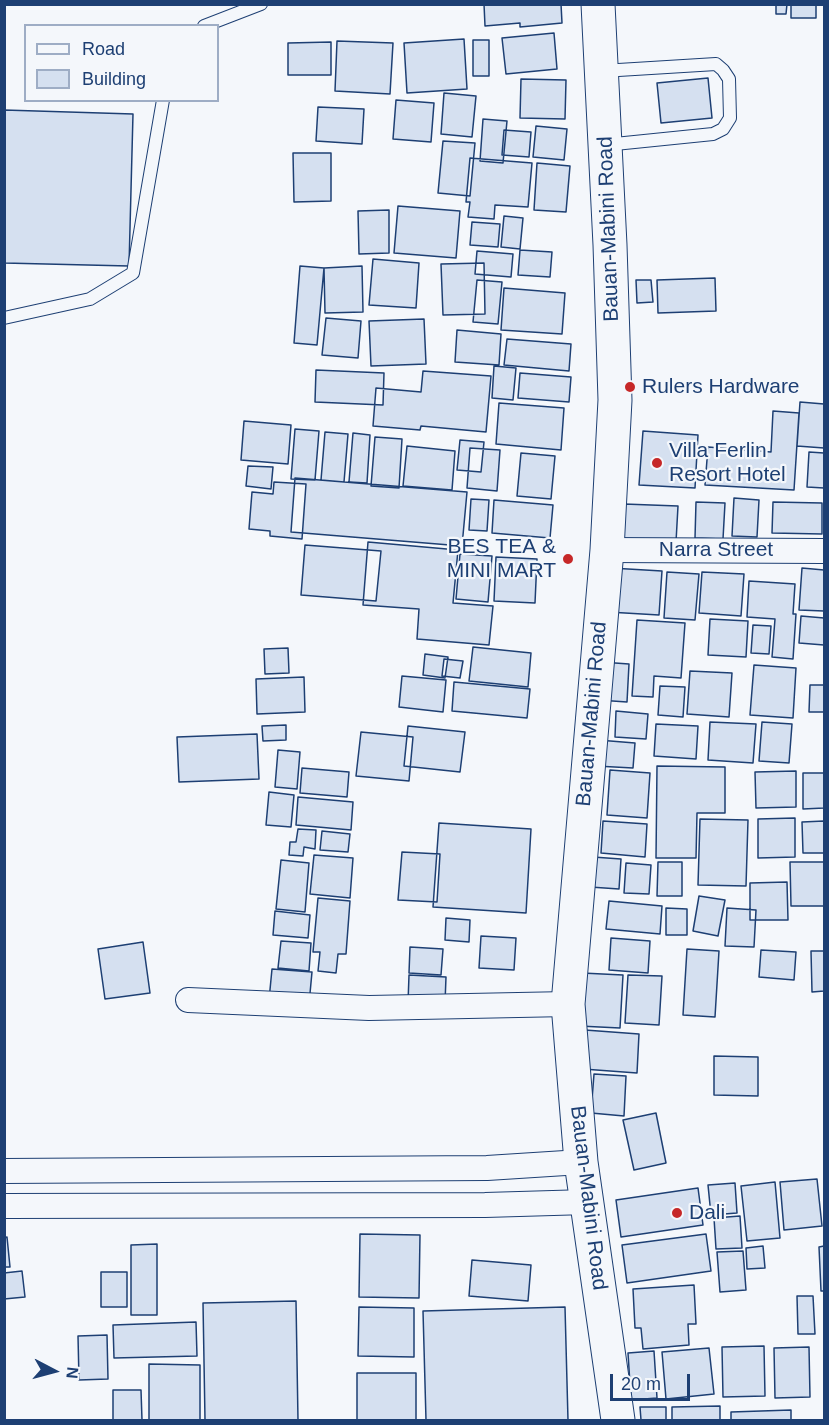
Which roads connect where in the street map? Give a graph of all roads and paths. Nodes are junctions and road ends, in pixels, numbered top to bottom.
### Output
1 (261, 4) edge
2 (598, 4) edge
3 (209, 24) edge
4 (601, 71) junction
5 (163, 102) edge
6 (606, 145) junction
7 (4, 318) edge
8 (607, 550) junction
9 (825, 550) edge
10 (188, 1000) dead end
11 (568, 1004) junction
12 (580, 1162) junction
13 (4, 1171) edge
14 (587, 1202) junction
15 (4, 1206) edge
16 (618, 1420) edge

1 - 3 lane
2 - 4 main road, Bauan-Mabini Road
4 - 6 main road, Bauan-Mabini Road
4 - 6 lane
5 - 7 lane
6 - 8 main road, Bauan-Mabini Road
8 - 9 street, Narra Street
8 - 11 main road, Bauan-Mabini Road
10 - 11 street
11 - 12 main road, Bauan-Mabini Road
12 - 13 street
12 - 14 main road, Bauan-Mabini Road
14 - 15 street
14 - 16 main road, Bauan-Mabini Road

